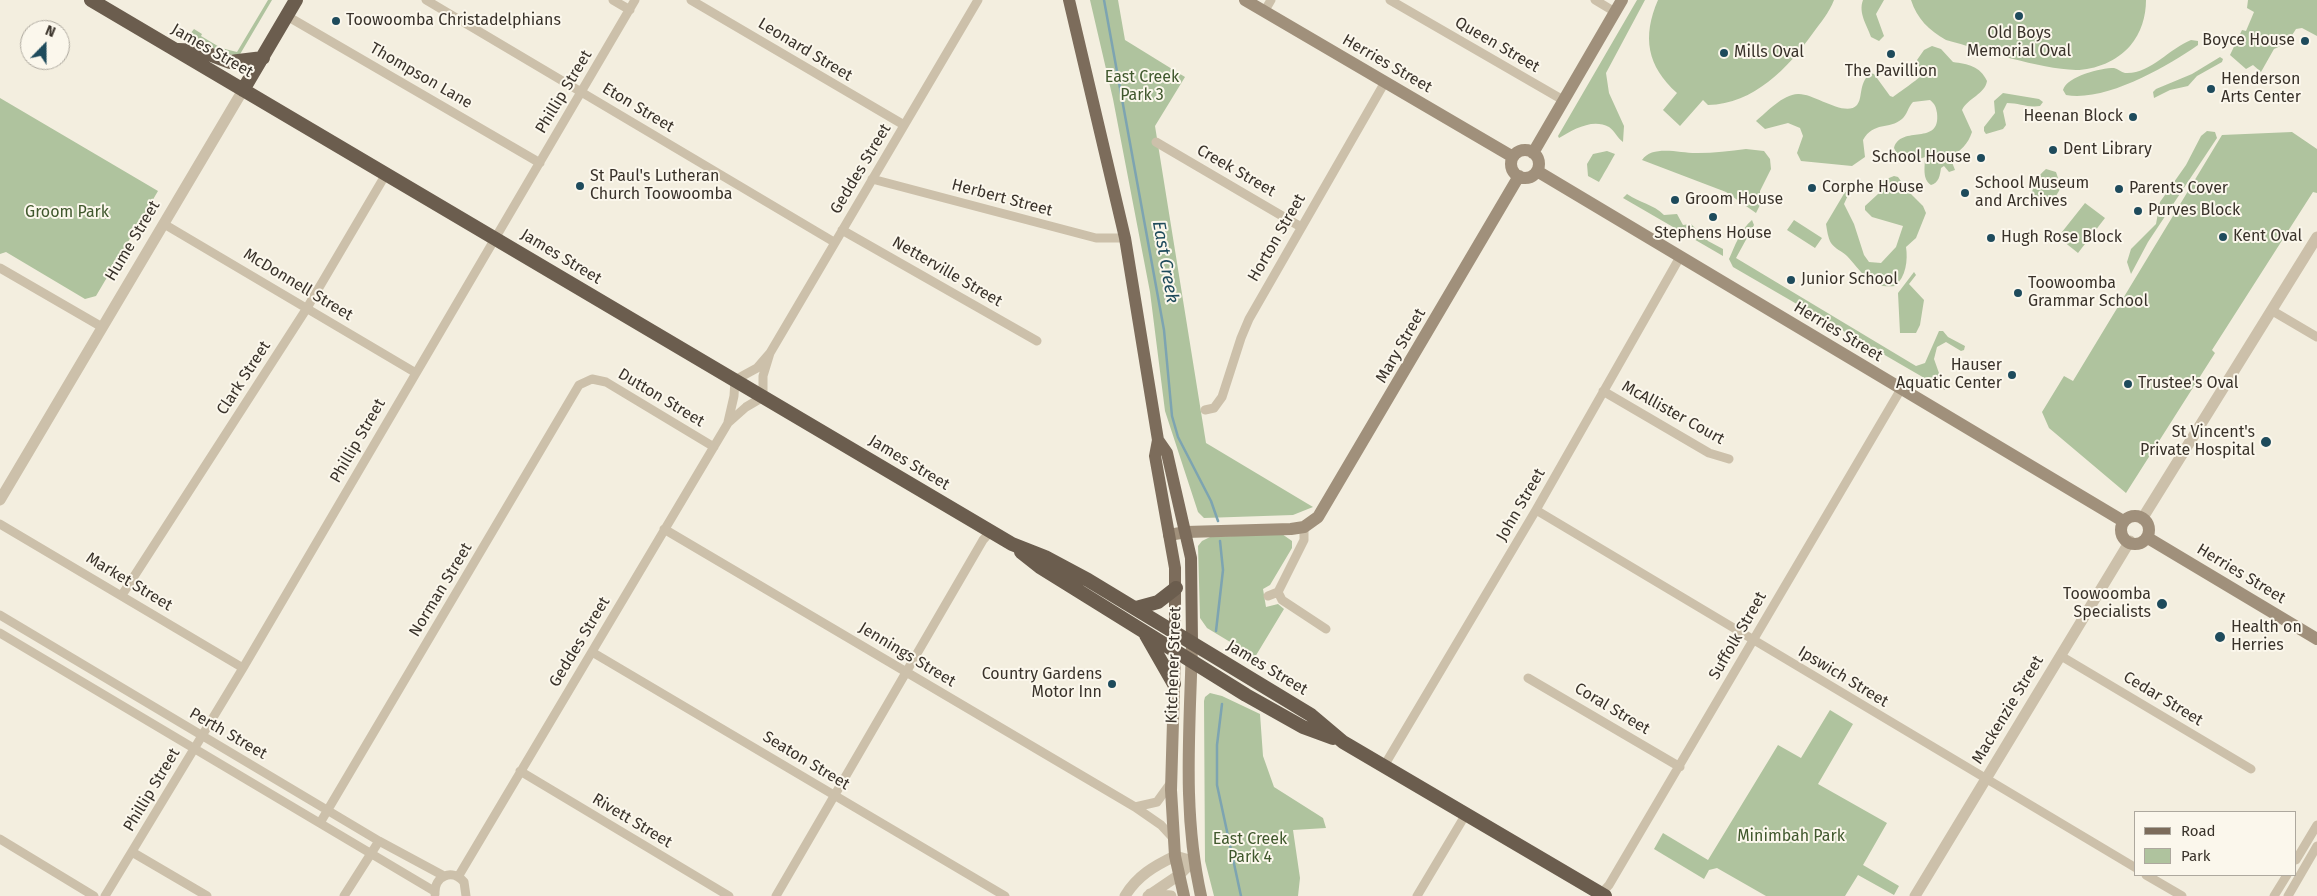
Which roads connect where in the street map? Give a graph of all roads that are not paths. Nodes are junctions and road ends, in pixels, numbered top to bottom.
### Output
1 (91, 0) edge
2 (296, 0) edge
3 (426, 0) edge
4 (613, 0) edge
5 (635, 0) edge
6 (691, 0) edge
7 (978, 0) edge
8 (1069, 0) edge
9 (1245, 0) edge
10 (1271, 0) edge
11 (1390, 0) edge
12 (1595, 0) edge
13 (1622, 0) edge
14 (630, 10) junction
15 (1264, 12) junction
16 (1615, 12) junction
17 (287, 16) junction
18 (175, 50) junction
19 (263, 58) junction
20 (1385, 82) junction
21 (243, 90) junction
22 (581, 92) junction
23 (1562, 100) junction
24 (904, 125) junction
25 (1156, 142) dead end
26 (1533, 153) junction
27 (1513, 156) junction
28 (540, 163) junction
29 (1537, 171) junction
30 (386, 174) junction
31 (1519, 176) junction
32 (872, 179) junction
33 (164, 224) junction
34 (1301, 227) junction
35 (842, 230) junction
36 (2317, 237) edge
37 (495, 238) junction
38 (1125, 238) junction
39 (834, 242) junction
40 (1680, 257) junction
41 (0, 268) edge
42 (307, 308) junction
43 (2271, 310) junction
44 (102, 327) junction
45 (2317, 336) edge
46 (1037, 341) dead end
47 (770, 353) junction
48 (416, 373) junction
49 (592, 379) joint
50 (735, 380) junction
51 (1901, 389) junction
52 (1603, 391) junction
53 (763, 397) junction
54 (1205, 410) dead end
55 (728, 423) junction
56 (1158, 440) junction
57 (714, 447) junction
58 (1729, 459) dead end
59 (0, 500) edge
60 (1536, 510) junction
61 (2142, 519) junction
62 (2123, 521) junction
63 (0, 524) edge
64 (1304, 527) junction
65 (664, 529) junction
66 (990, 532) junction
67 (1186, 532) junction
68 (1169, 535) junction
69 (2148, 538) junction
70 (2130, 541) junction
71 (1012, 544) junction
72 (1176, 588) junction
73 (1278, 592) junction
74 (122, 595) junction
75 (1268, 596) dead end
76 (1136, 608) junction
77 (0, 614) edge
78 (1326, 629) dead end
79 (0, 633) edge
80 (1176, 633) junction
81 (1146, 634) junction
82 (2317, 639) edge
83 (1753, 640) junction
84 (1192, 643) junction
85 (592, 652) junction
86 (1175, 652) junction
87 (2060, 656) junction
88 (1192, 662) junction
89 (243, 668) junction
90 (906, 672) junction
91 (1528, 678) dead end
92 (1174, 684) junction
93 (201, 736) junction
94 (1342, 742) junction
95 (194, 747) junction
96 (1384, 766) junction
97 (1680, 767) junction
98 (2251, 769) dead end
99 (520, 771) junction
100 (1986, 778) junction
101 (1171, 781) junction
102 (835, 795) junction
103 (1135, 807) junction
104 (328, 810) junction
105 (1466, 814) junction
106 (320, 823) junction
107 (2317, 825) edge
108 (1174, 838) junction
109 (0, 840) edge
110 (378, 841) junction
111 (2317, 846) edge
112 (132, 852) junction
113 (370, 853) junction
114 (1174, 856) junction
115 (2297, 858) edge
116 (1193, 861) junction
117 (2134, 867) edge
118 (1180, 875) junction
119 (444, 876) junction
120 (2148, 876) edge
121 (2286, 876) edge
122 (458, 877) junction
123 (435, 893) edge
124 (469, 894) edge
125 (1149, 895) edge
126 (1602, 895) edge
127 (94, 896) edge
128 (105, 896) edge
129 (207, 896) edge
130 (344, 896) edge
131 (729, 896) edge
132 (776, 896) edge
133 (1005, 896) edge
134 (1125, 896) edge
135 (1171, 896) edge
136 (1184, 896) edge
137 (1201, 896) edge
138 (1417, 896) edge
139 (1915, 896) edge
140 (2182, 896) edge
141 (2274, 896) edge
142 (2288, 896) edge

1 - 18 highway, James Street
2 - 17 highway, Hume Street
3 - 22 street, Eton Street
4 - 14 street
5 - 14 street, Phillip Street
6 - 24 street, Leonard Street
7 - 24 street, Geddes Street
8 - 38 main road, Kitchener Street
9 - 15 main road, Herries Street
10 - 15 street
11 - 23 street, Queen Street
12 - 16 street
13 - 16 main road
14 - 22 street, Phillip Street
15 - 20 main road, Herries Street
16 - 23 main road
17 - 19 highway, Hume Street
17 - 28 street, Thompson Lane
18 - 19 highway
18 - 21 highway, James Street
19 - 21 highway, Hume Street
20 - 27 main road, Herries Street
20 - 34 street, Horton Street
21 - 30 highway, James Street
21 - 33 street, Hume Street
22 - 28 street, Phillip Street
22 - 39 street, Eton Street
23 - 26 main road
24 - 32 street, Geddes Street
25 - 34 street, Creek Street
26 - 27 main road
26 - 29 main road
27 - 31 main road
28 - 37 street, Phillip Street
29 - 31 main road
29 - 40 main road, Herries Street
30 - 37 highway, James Street
30 - 42 street, Clark Street
31 - 64 main road, Mary Street
32 - 35 street, Geddes Street
32 - 38 street, Herbert Street
33 - 42 street, McDonnell Street
33 - 44 street, Hume Street
34 - 54 street, Horton Street
35 - 39 street, Geddes Street
35 - 46 street, Netterville Street
36 - 43 street
37 - 48 street, Phillip Street
37 - 50 highway, James Street
38 - 56 main road, Kitchener Street
39 - 47 street, Geddes Street
40 - 51 main road, Herries Street
40 - 52 street, John Street
41 - 44 street
42 - 48 street, McDonnell Street
42 - 74 street, Clark Street
43 - 45 street
43 - 61 street
44 - 59 street, Hume Street
47 - 50 street, Geddes Street
47 - 53 street, Geddes Street
48 - 89 street, Phillip Street
49 - 57 street, Dutton Street
49 - 104 street, Norman Street
50 - 53 highway, James Street
50 - 55 street, Geddes Street
51 - 62 main road, Herries Street
51 - 83 street, Suffolk Street
52 - 58 street, McAllister Court
52 - 60 street, John Street
53 - 55 street, Geddes Street
53 - 66 highway, James Street
55 - 57 street, Geddes Street
56 - 67 main road, Kitchener Street
56 - 68 main road, Kitchener Street
57 - 65 street, Geddes Street
60 - 83 street, Ipswich Street
60 - 96 street, John Street
61 - 62 main road
61 - 69 main road
62 - 70 main road
63 - 74 street, Market Street
64 - 67 main road
64 - 73 street
65 - 85 street, Geddes Street
65 - 90 street, Jennings Street
66 - 71 highway, James Street
66 - 90 street
67 - 68 main road
67 - 84 main road, Kitchener Street
68 - 72 main road, Kitchener Street
69 - 70 main road
69 - 82 main road, Herries Street
70 - 87 street, Mackenzie Street
71 - 76 highway, James Street
71 - 81 highway, James Street
72 - 76 highway
72 - 80 main road, Kitchener Street
73 - 75 street
73 - 78 street
74 - 89 street, Market Street
76 - 80 highway, James Street
77 - 93 street, Perth Street
79 - 95 street, Perth Street
80 - 84 highway, James Street
80 - 86 main road, Kitchener Street
81 - 86 highway, James Street
81 - 92 highway
83 - 97 street, Suffolk Street
83 - 100 street, Ipswich Street
84 - 88 main road, Kitchener Street
84 - 94 highway, James Street
85 - 99 street, Geddes Street
85 - 102 street, Seaton Street
86 - 88 highway, James Street
86 - 92 main road, Kitchener Street
87 - 98 street, Cedar Street
87 - 100 street, Mackenzie Street
88 - 94 highway, James Street
88 - 116 main road, Kitchener Street
89 - 93 street, Phillip Street
90 - 102 street
90 - 103 street, Jennings Street
91 - 97 street, Coral Street
92 - 101 main road, Kitchener Street
93 - 95 street, Phillip Street
93 - 104 street, Perth Street
94 - 96 highway, James Street
95 - 106 street, Perth Street
95 - 112 street, Phillip Street
96 - 105 highway, James Street
97 - 126 street, Suffolk Street
99 - 122 street, Geddes Street
99 - 131 street, Rivett Street
100 - 117 street, Ipswich Street
100 - 139 street, Mackenzie Street
101 - 103 street
101 - 108 main road, Kitchener Street
102 - 132 street
102 - 133 street, Seaton Street
103 - 108 street, Jennings Street
104 - 106 street, Norman Street
104 - 110 street, Perth Street
105 - 126 highway, James Street
105 - 138 street
106 - 113 street, Perth Street
107 - 115 street
108 - 114 main road, Kitchener Street
109 - 127 street
110 - 113 street
110 - 119 street, Perth Street
111 - 142 street
112 - 128 street, Phillip Street
112 - 129 street
113 - 123 street, Perth Street
113 - 130 street
114 - 116 street
114 - 118 main road, Kitchener Street
114 - 134 street
116 - 118 street
116 - 137 main road, Kitchener Street
118 - 125 street
118 - 136 main road, Kitchener Street
119 - 122 street
119 - 123 street
120 - 140 street
121 - 141 street
122 - 124 street
125 - 135 street

